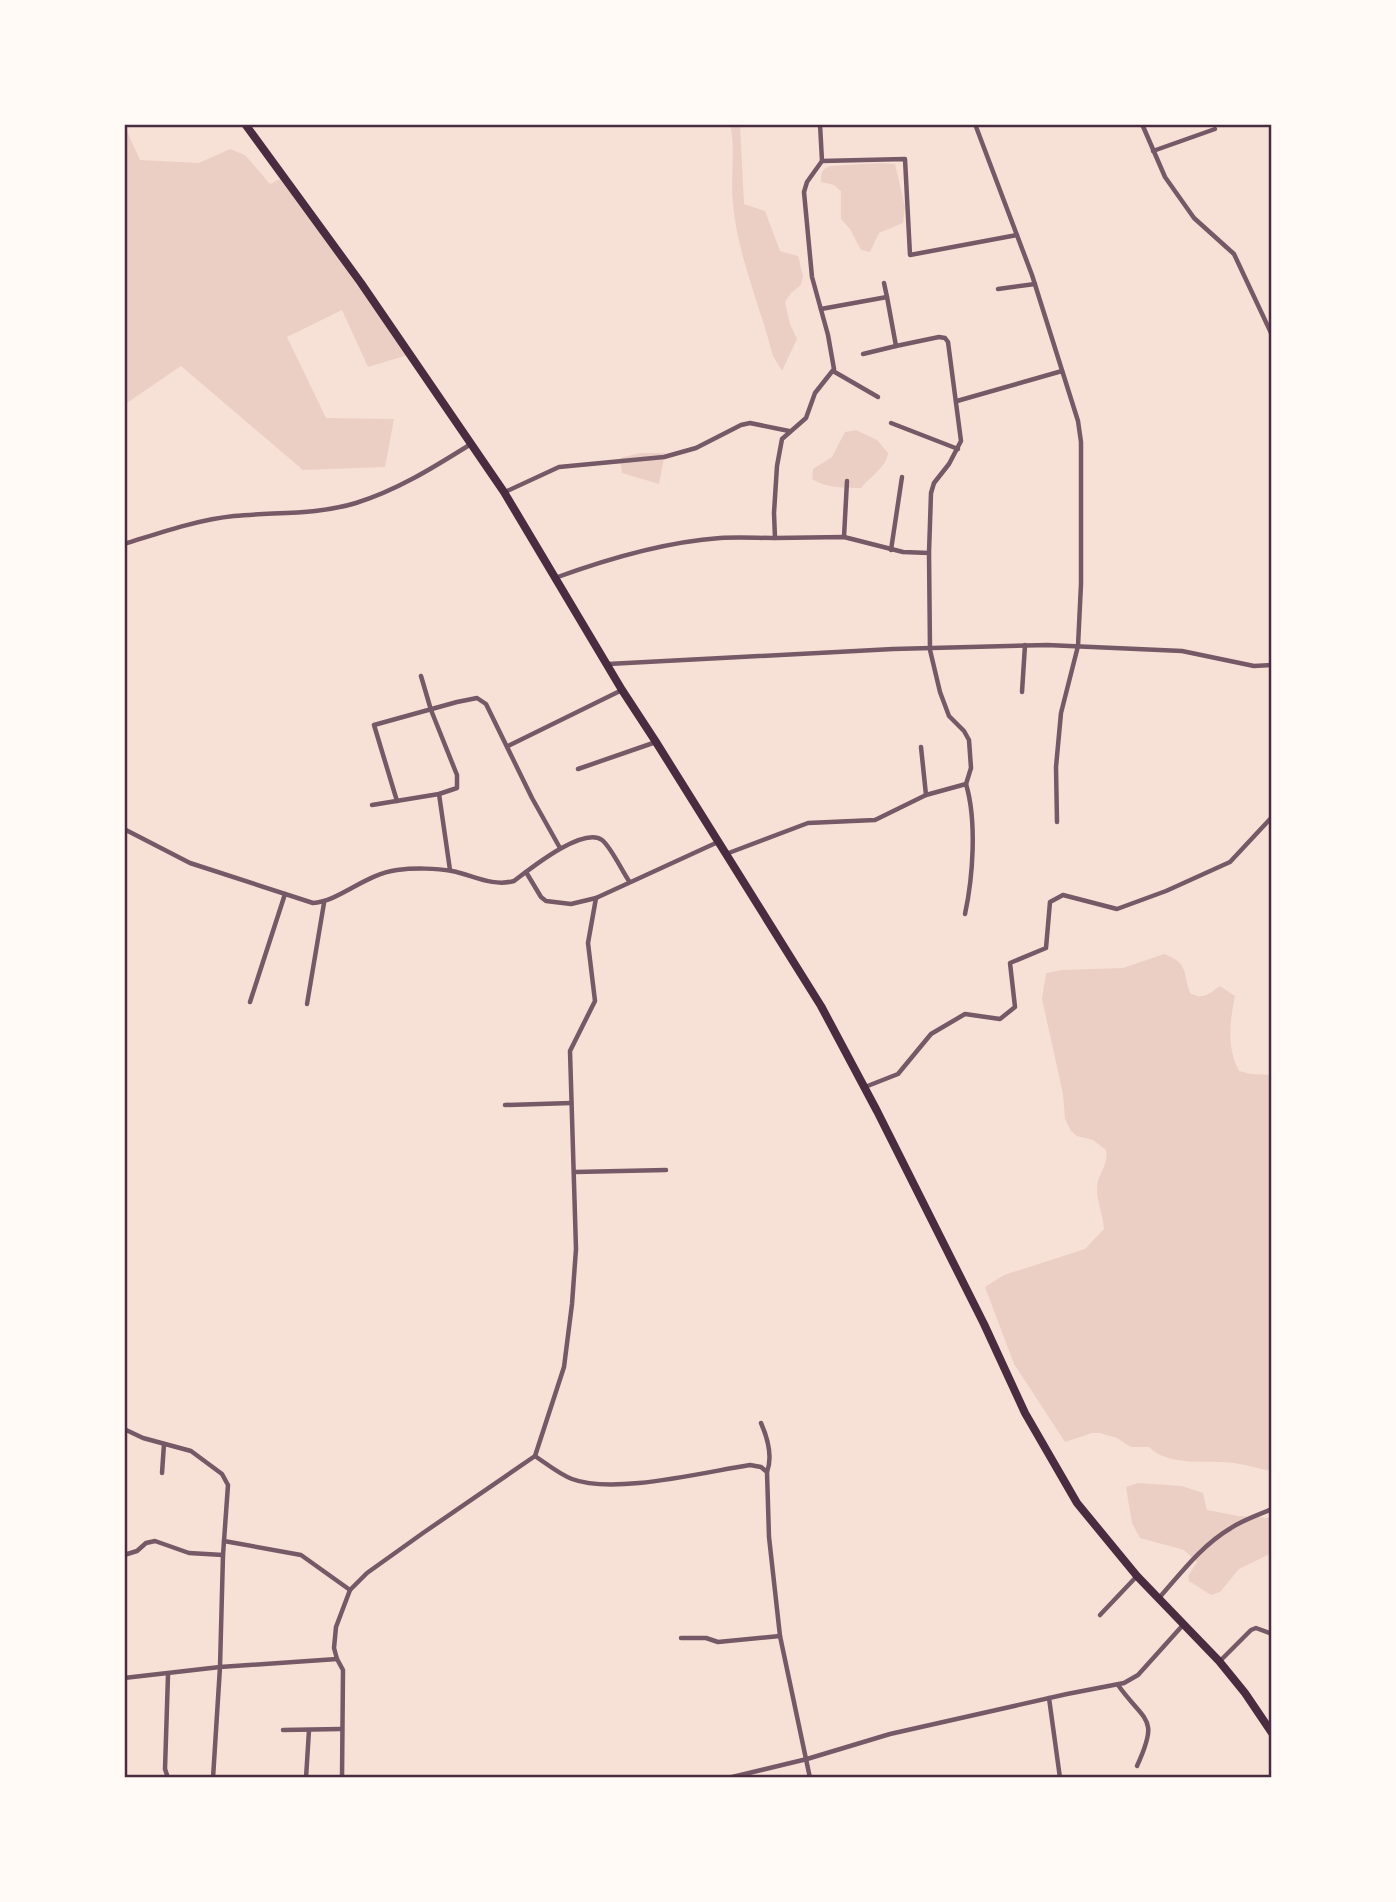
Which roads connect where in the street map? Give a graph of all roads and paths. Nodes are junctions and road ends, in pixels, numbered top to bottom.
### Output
1 (245, 124) edge
2 (820, 124) edge
3 (975, 124) edge
4 (1142, 124) edge
5 (1215, 129) dead end
6 (1153, 151) junction
7 (822, 161) junction
8 (1017, 235) junction
9 (884, 283) dead end
10 (1035, 284) junction
11 (999, 289) dead end
12 (887, 297) junction
13 (821, 309) junction
14 (124, 331) edge
15 (1272, 335) edge
16 (124, 343) edge
17 (896, 346) junction
18 (863, 354) dead end
19 (833, 371) junction
20 (1062, 371) junction
21 (878, 397) dead end
22 (957, 401) junction
23 (891, 423) dead end
24 (789, 431) junction
25 (471, 444) junction
26 (958, 449) junction
27 (902, 477) dead end
28 (847, 481) dead end
29 (504, 492) junction
30 (844, 537) junction
31 (775, 538) junction
32 (124, 544) edge
33 (891, 550) junction
34 (929, 553) junction
35 (554, 578) junction
36 (1025, 645) junction
37 (1078, 646) junction
38 (930, 650) junction
39 (608, 664) junction
40 (1272, 665) edge
41 (421, 676) dead end
42 (622, 690) junction
43 (1022, 692) dead end
44 (431, 709) junction
45 (656, 742) junction
46 (508, 746) junction
47 (921, 747) dead end
48 (578, 769) dead end
49 (966, 785) junction
50 (439, 794) junction
51 (926, 795) junction
52 (397, 801) junction
53 (372, 805) dead end
54 (1272, 817) edge
55 (1057, 822) dead end
56 (124, 830) edge
57 (718, 842) junction
58 (561, 848) junction
59 (726, 854) junction
60 (450, 870) junction
61 (526, 872) junction
62 (629, 881) junction
63 (285, 894) junction
64 (596, 898) junction
65 (324, 903) junction
66 (965, 914) dead end
67 (250, 1002) dead end
68 (307, 1004) dead end
69 (864, 1088) junction
70 (571, 1103) junction
71 (505, 1104) dead end
72 (666, 1170) dead end
73 (575, 1172) junction
74 (761, 1423) dead end
75 (124, 1429) edge
76 (164, 1444) junction
77 (535, 1457) junction
78 (767, 1472) junction
79 (162, 1473) dead end
80 (1272, 1509) edge
81 (224, 1541) junction
82 (124, 1555) edge
83 (223, 1555) junction
84 (1137, 1576) junction
85 (350, 1590) junction
86 (1158, 1598) junction
87 (1100, 1615) dead end
88 (1184, 1624) junction
89 (1272, 1634) edge
90 (780, 1636) junction
91 (681, 1638) dead end
92 (337, 1660) junction
93 (1219, 1661) junction
94 (220, 1667) junction
95 (168, 1674) junction
96 (124, 1678) edge
97 (1118, 1685) junction
98 (1049, 1698) junction
99 (341, 1729) junction
100 (283, 1730) dead end
101 (309, 1730) junction
102 (1272, 1734) edge
103 (807, 1759) junction
104 (1137, 1766) dead end
105 (168, 1778) edge
106 (213, 1778) edge
107 (306, 1778) edge
108 (342, 1778) edge
109 (728, 1778) edge
110 (810, 1778) edge
111 (1060, 1778) edge

1 - 25 highway
2 - 7 street
3 - 8 street
4 - 6 street
5 - 6 street
6 - 15 street
7 - 8 street
7 - 13 street
8 - 10 street
9 - 12 street
10 - 11 street
10 - 20 street
12 - 13 street
12 - 17 street
13 - 19 street
14 - 16 street
17 - 18 street
17 - 22 street
19 - 21 street
19 - 24 street
20 - 22 street
20 - 37 street
22 - 26 street
23 - 26 street
24 - 29 street
24 - 31 street
25 - 29 highway
25 - 32 street
26 - 34 street
27 - 33 street
28 - 30 street
29 - 35 highway
30 - 31 street
30 - 33 street
31 - 35 street
33 - 34 street
34 - 38 street
35 - 39 highway
36 - 37 street
36 - 38 street
36 - 43 street
37 - 40 street
37 - 55 street
38 - 39 street
38 - 49 street
39 - 42 highway
41 - 44 street
42 - 45 highway
42 - 46 street
44 - 46 street
44 - 50 street
44 - 52 street
45 - 48 street
45 - 57 highway
46 - 58 street
47 - 51 street
49 - 51 street
49 - 66 street
50 - 52 street
50 - 60 street
51 - 59 street
52 - 53 street
54 - 69 street
56 - 63 street
57 - 59 highway
57 - 62 street
58 - 61 street
58 - 62 street
59 - 69 highway
60 - 61 street
60 - 65 street
61 - 64 street
62 - 64 street
63 - 65 street
63 - 67 street
64 - 70 street
65 - 68 street
69 - 84 highway
70 - 71 street
70 - 73 street
72 - 73 street
73 - 77 street
74 - 78 street
75 - 76 street
76 - 79 street
76 - 81 street
77 - 78 street
77 - 85 street
78 - 90 street
80 - 86 street
81 - 83 street
81 - 85 street
82 - 83 street
83 - 94 street
84 - 86 highway
84 - 87 street
85 - 92 street
86 - 88 highway
88 - 93 highway
88 - 97 street
89 - 93 street
90 - 91 street
90 - 103 street
92 - 94 street
92 - 99 street
93 - 102 highway
94 - 95 street
94 - 106 street
95 - 96 street
95 - 105 street
97 - 98 street
97 - 104 street
98 - 103 street
98 - 111 street
99 - 101 street
99 - 108 street
100 - 101 street
101 - 107 street
103 - 109 street
103 - 110 street

